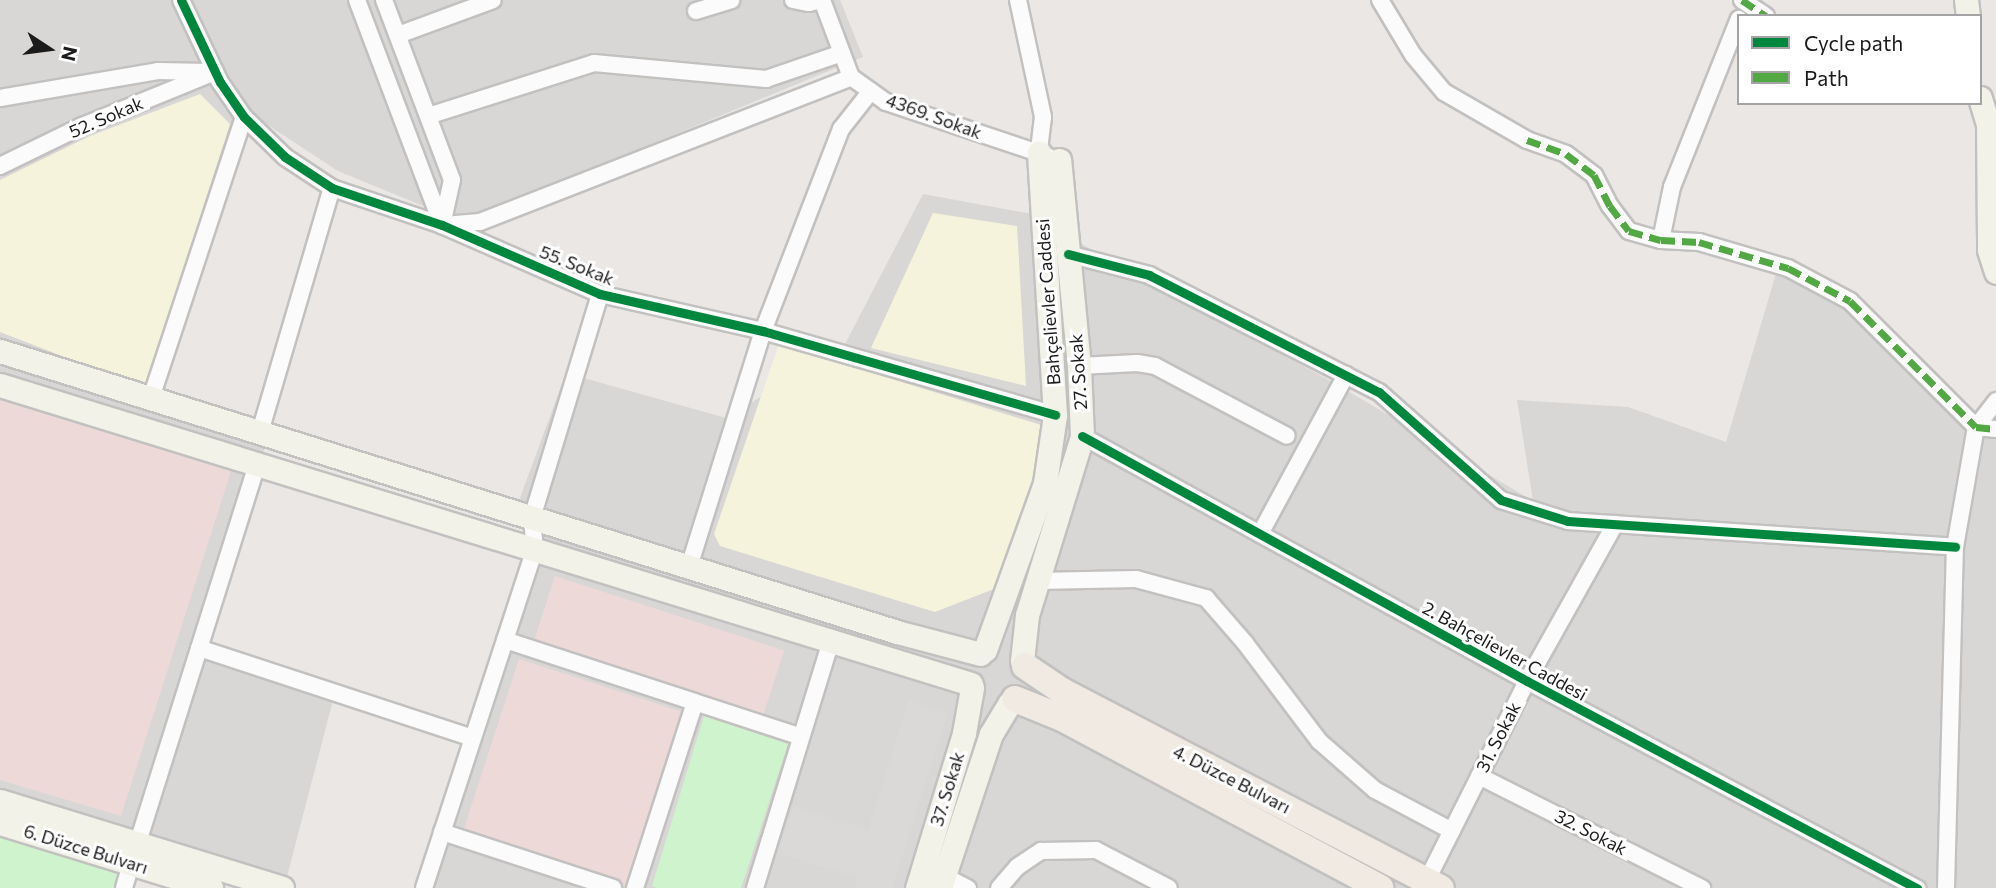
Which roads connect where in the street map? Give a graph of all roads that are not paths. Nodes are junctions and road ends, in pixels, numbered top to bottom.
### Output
1 (181, 0) edge
2 (357, 0) edge
3 (384, 0) edge
4 (493, 0) edge
5 (731, 0) edge
6 (793, 0) edge
7 (822, 0) edge
8 (1018, 0) edge
9 (1380, 0) edge
10 (1742, 9) edge
11 (696, 11) dead end
12 (1759, 14) edge
13 (1737, 22) edge
14 (398, 35) junction
15 (842, 53) junction
16 (215, 72) junction
17 (851, 77) junction
18 (871, 91) junction
19 (0, 98) edge
20 (1982, 102) edge
21 (428, 116) junction
22 (244, 117) junction
23 (1992, 125) edge
24 (1049, 156) junction
25 (0, 166) edge
26 (332, 188) junction
27 (442, 225) junction
28 (1661, 240) junction
29 (1068, 254) junction
30 (1996, 272) edge
31 (600, 294) junction
32 (762, 331) junction
33 (0, 351) edge
34 (1079, 366) junction
35 (1346, 375) junction
36 (0, 385) edge
37 (151, 398) junction
38 (1996, 401) edge
39 (1055, 415) junction
40 (1976, 426) junction
41 (1996, 429) edge
42 (260, 432) junction
43 (1082, 436) junction
44 (1287, 436) dead end
45 (257, 464) junction
46 (532, 518) junction
47 (1615, 524) junction
48 (1260, 534) junction
49 (1955, 547) junction
50 (535, 549) junction
51 (689, 567) junction
52 (1037, 581) junction
53 (505, 640) junction
54 (831, 641) junction
55 (199, 648) junction
56 (982, 652) junction
57 (1023, 664) junction
58 (1527, 681) junction
59 (971, 686) junction
60 (1012, 700) junction
61 (695, 702) junction
62 (801, 737) junction
63 (472, 738) junction
64 (1479, 776) junction
65 (948, 785) junction
66 (972, 792) junction
67 (0, 801) edge
68 (0, 823) edge
69 (1452, 831) junction
70 (442, 832) junction
71 (134, 853) junction
72 (942, 882) edge
73 (1434, 884) edge
74 (124, 888) edge
75 (211, 888) edge
76 (282, 888) edge
77 (424, 888) edge
78 (613, 888) edge
79 (635, 888) edge
80 (755, 888) edge
81 (917, 888) edge
82 (968, 888) edge
83 (999, 888) edge
84 (1169, 888) edge
85 (1380, 888) edge
86 (1702, 888) edge
87 (1917, 888) edge
88 (1946, 888) edge

1 - 16 street, 55. Sokak
2 - 27 street
3 - 14 street
4 - 14 street
5 - 11 street
6 - 7 street
7 - 15 street
8 - 24 street
9 - 28 street
10 - 12 street
13 - 28 street
14 - 21 street
15 - 17 street
15 - 21 street
16 - 19 street
16 - 22 street, 55. Sokak
16 - 25 street, 52. Sokak
17 - 18 street, 4369. Sokak
17 - 27 street
18 - 24 street, 4369. Sokak
18 - 32 street
20 - 23 main road
21 - 27 street
22 - 26 street, 55. Sokak
22 - 37 street
23 - 30 main road
24 - 29 main road, 27. Sokak
24 - 39 main road, Bahçelievler Caddesi
26 - 27 street, 55. Sokak
26 - 42 street
27 - 31 street, 55. Sokak
28 - 40 street
29 - 34 main road, 27. Sokak
29 - 35 street
31 - 32 street, 55. Sokak
31 - 46 street
32 - 39 street, 55. Sokak
32 - 51 street
33 - 37 main road
34 - 43 main road, 27. Sokak
34 - 44 street
35 - 47 street
35 - 48 street
36 - 45 main road
37 - 42 main road
38 - 40 street
39 - 56 main road, Bahçelievler Caddesi
40 - 41 street
40 - 49 street
42 - 46 main road
43 - 48 street, 2. Bahçelievler Caddesi
43 - 52 main road, 27. Sokak
45 - 50 main road
45 - 55 street
46 - 50 street
46 - 51 main road
47 - 49 street
47 - 58 street, 31. Sokak
48 - 58 street, 2. Bahçelievler Caddesi
49 - 88 street
50 - 53 street
50 - 54 main road
51 - 56 main road
52 - 57 main road, 27. Sokak
52 - 69 street
53 - 61 street
53 - 63 street
54 - 59 main road
54 - 62 street
55 - 63 street
55 - 71 street
56 - 57 main road
56 - 59 main road
57 - 60 main road
57 - 73 main road, 4. Düzce Bulvarı
58 - 64 street, 31. Sokak
58 - 87 street, 2. Bahçelievler Caddesi
59 - 60 main road
59 - 65 main road, 37. Sokak
60 - 66 main road
60 - 85 main road, 4. Düzce Bulvarı
61 - 62 street
61 - 79 street
62 - 80 street
63 - 70 street
64 - 69 street, 31. Sokak
64 - 86 street, 32. Sokak
65 - 66 main road
65 - 81 main road, 37. Sokak
66 - 72 main road
67 - 71 main road
68 - 71 main road, 6. Düzce Bulvarı
69 - 73 street, 31. Sokak
70 - 77 street
70 - 78 street
71 - 74 street
71 - 75 main road, 6. Düzce Bulvarı
71 - 76 main road, 6. Düzce Bulvarı
72 - 82 street
83 - 84 street

